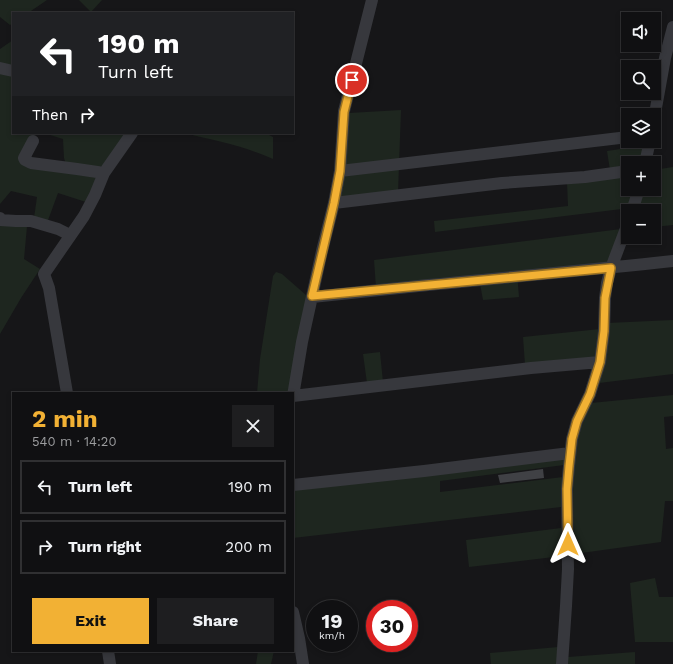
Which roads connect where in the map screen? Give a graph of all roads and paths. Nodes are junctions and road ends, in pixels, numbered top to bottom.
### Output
1 (372, 0) edge
2 (673, 27) edge
3 (0, 68) edge
4 (12, 71) edge
5 (656, 108) edge
6 (131, 134) edge
7 (621, 138) edge
8 (33, 141) dead end
9 (340, 171) junction
10 (621, 172) edge
11 (104, 173) junction
12 (334, 203) junction
13 (0, 213) edge
14 (70, 235) junction
15 (621, 242) edge
16 (673, 261) edge
17 (611, 268) junction
18 (312, 296) junction
19 (600, 362) junction
20 (67, 392) edge
21 (294, 392) edge
22 (294, 396) edge
23 (570, 453) junction
24 (294, 485) edge
25 (294, 616) edge
26 (108, 652) edge
27 (110, 664) edge
28 (303, 664) edge
29 (562, 664) edge

1 - 9 street
2 - 5 street
3 - 4 street
6 - 11 street
7 - 9 street
8 - 11 street
9 - 12 street
10 - 12 street
11 - 14 street
12 - 18 street
13 - 14 street
14 - 20 street
15 - 17 street
16 - 17 street
17 - 18 street
17 - 19 street
18 - 21 street
19 - 22 street
19 - 23 street
23 - 24 street
23 - 29 street
25 - 28 street
26 - 27 street

